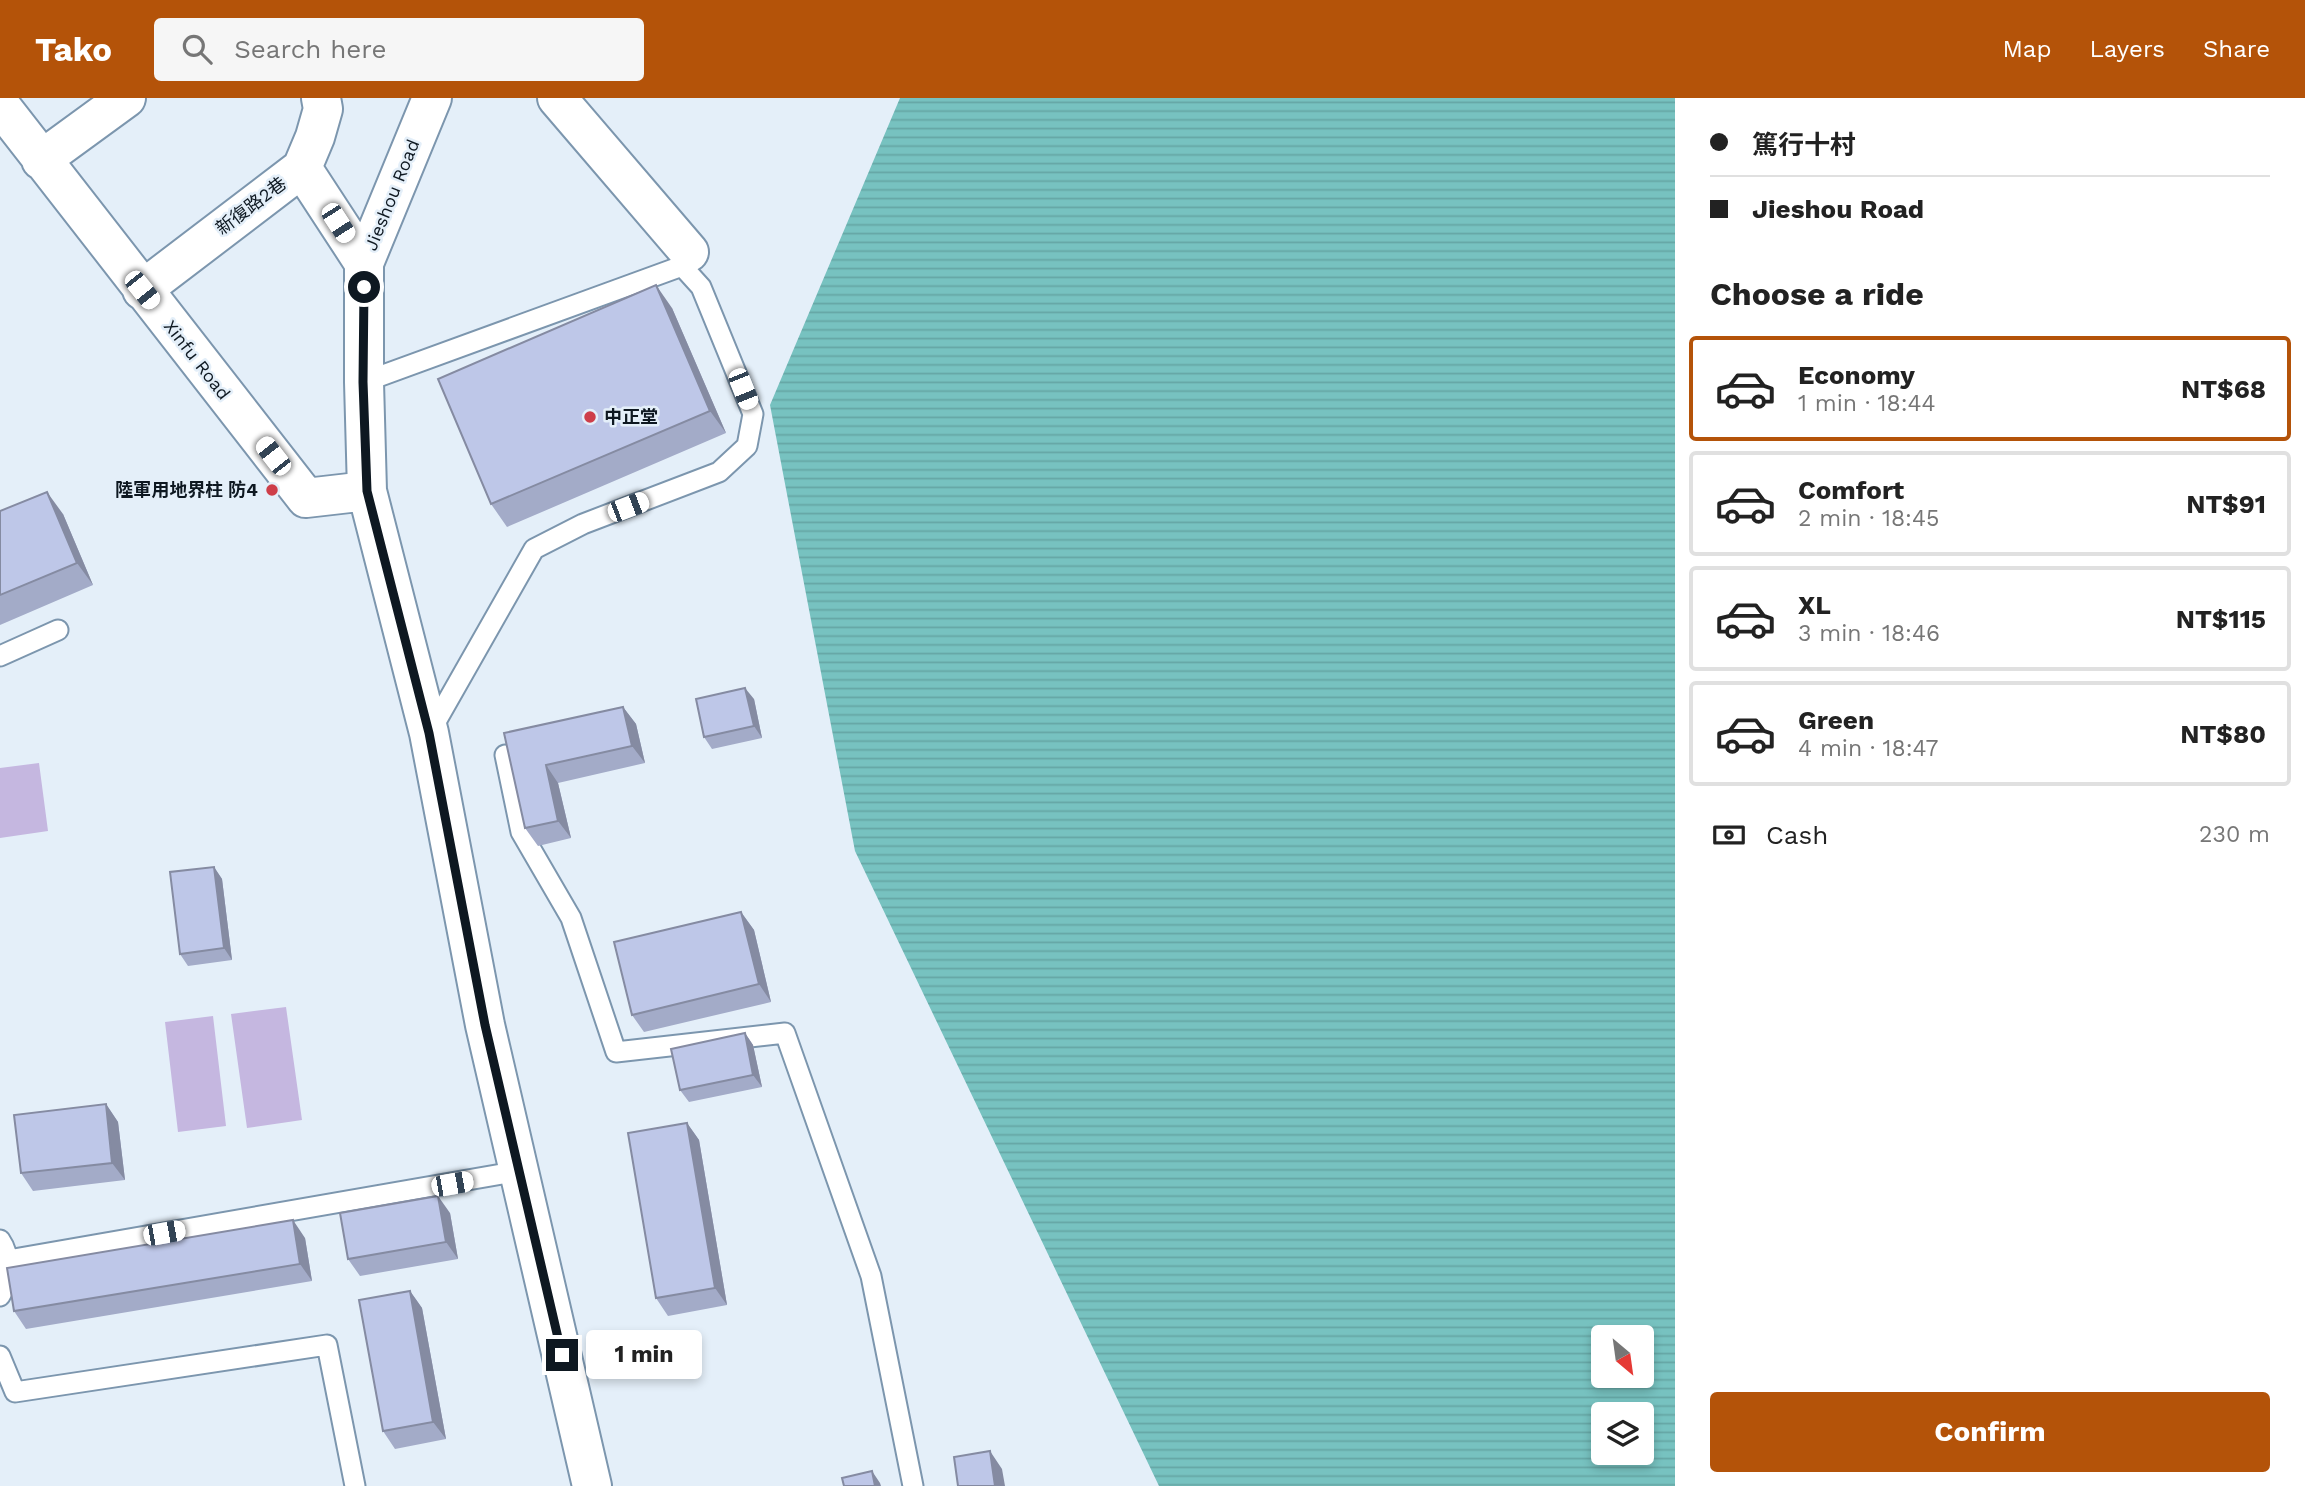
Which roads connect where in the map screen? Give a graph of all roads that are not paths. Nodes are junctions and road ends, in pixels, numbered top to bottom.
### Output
1 (126, 98) edge
2 (321, 98) edge
3 (432, 98) edge
4 (557, 98) edge
5 (0, 105) edge
6 (41, 160) junction
7 (302, 168) junction
8 (689, 252) dead end
9 (364, 263) junction
10 (142, 290) junction
11 (363, 382) junction
12 (367, 491) junction
13 (58, 630) dead end
14 (0, 656) edge
15 (429, 733) junction
16 (505, 755) edge
17 (519, 1171) junction
18 (0, 1240) edge
19 (8, 1260) junction
20 (0, 1296) edge
21 (0, 1356) edge
22 (355, 1486) edge
23 (592, 1486) edge
24 (913, 1486) edge

1 - 6 street
2 - 7 street, 新復路2巷
3 - 9 street, Jieshou Road
4 - 8 street
5 - 6 street, Xinfu Road
6 - 10 street, Xinfu Road
7 - 9 street
7 - 10 street, 新復路2巷
9 - 11 street, Jieshou Road
10 - 12 street, Xinfu Road
11 - 12 street, Jieshou Road
11 - 15 lane
12 - 15 street, Jieshou Road
13 - 14 lane
15 - 17 street, Jieshou Road
16 - 24 lane
17 - 19 lane
17 - 23 street, Jieshou Road
18 - 19 lane
19 - 20 lane
21 - 22 lane

